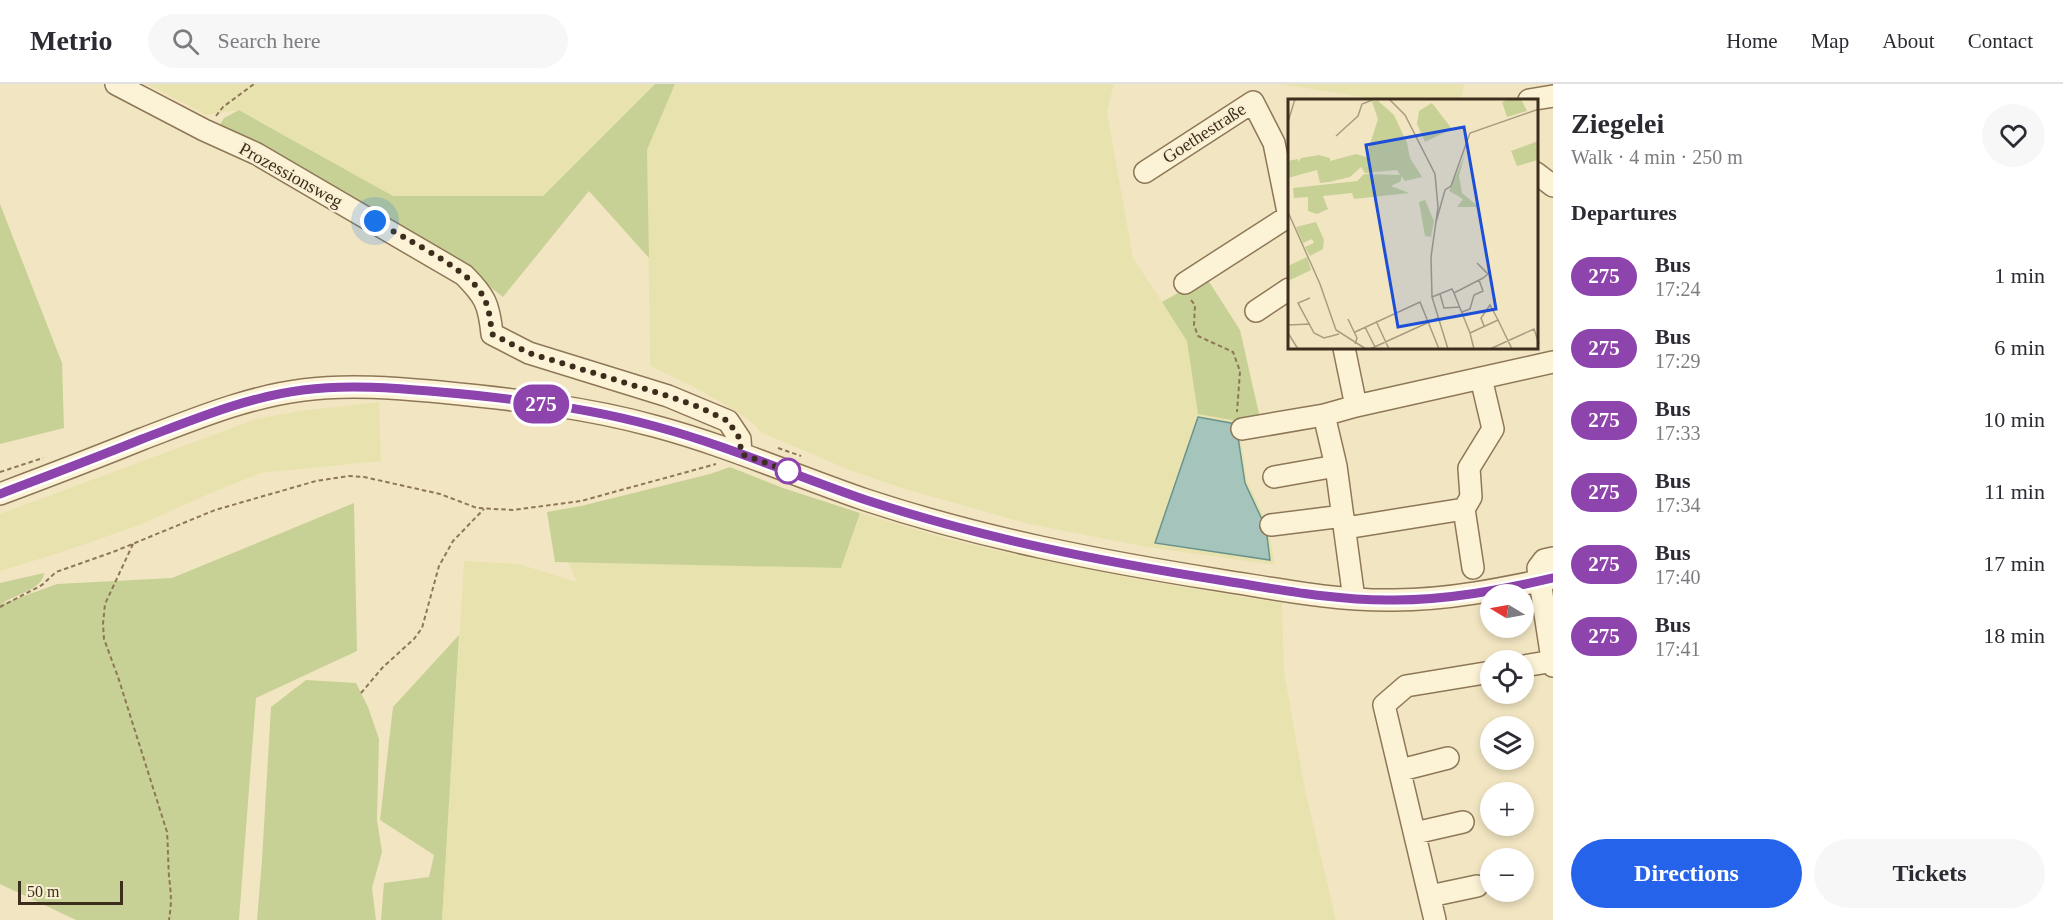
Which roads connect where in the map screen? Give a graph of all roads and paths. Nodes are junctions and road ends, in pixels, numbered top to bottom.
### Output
1 (116, 84) edge
2 (254, 84) edge
3 (1553, 96) edge
4 (1535, 99) edge
5 (204, 130) junction
6 (1145, 172) dead end
7 (1538, 175) edge
8 (1286, 183) edge
9 (1553, 186) edge
10 (1288, 205) edge
11 (1288, 217) edge
12 (1185, 283) joint
13 (1288, 290) edge
14 (1256, 311) dead end
15 (1344, 350) edge
16 (1524, 357) edge
17 (1553, 362) edge
18 (1481, 378) junction
19 (1356, 406) junction
20 (1324, 415) junction
21 (1242, 429) joint
22 (741, 454) junction
23 (1336, 465) junction
24 (1274, 477) dead end
25 (0, 494) edge
26 (484, 508) junction
27 (1464, 508) junction
28 (1345, 522) junction
29 (1271, 525) dead end
30 (133, 544) junction
31 (1553, 558) edge
32 (1473, 568) dead end
33 (1546, 580) edge
34 (1354, 599) junction
35 (0, 607) edge
36 (1553, 663) edge
37 (1534, 665) edge
38 (1480, 674) edge
39 (361, 693) dead end
40 (1448, 758) dead end
41 (1401, 770) junction
42 (1463, 822) dead end
43 (1415, 833) junction
44 (1477, 886) dead end
45 (1430, 896) junction
46 (169, 920) edge
47 (1435, 920) edge

1 - 5 street, Prozessionsweg
2 - 5 path
3 - 4 street
5 - 22 street, Prozessionsweg
6 - 8 street, Goethestraße
7 - 9 street
8 - 10 street, Goethestraße
11 - 12 street, Goethestraße
12 - 21 path
13 - 14 street
15 - 19 street
16 - 17 street
16 - 18 street
18 - 19 street
18 - 27 street
19 - 20 street
20 - 21 street
20 - 23 street
22 - 25 street
22 - 26 path
22 - 34 street
23 - 24 street
23 - 28 street
26 - 30 path
26 - 39 path
27 - 28 street
27 - 32 street
28 - 29 street
28 - 34 street
30 - 35 path
30 - 46 path
31 - 33 street
33 - 34 street
33 - 36 street
36 - 37 street
38 - 41 street
40 - 41 street
41 - 43 street
42 - 43 street
43 - 45 street
44 - 45 street
45 - 47 street

